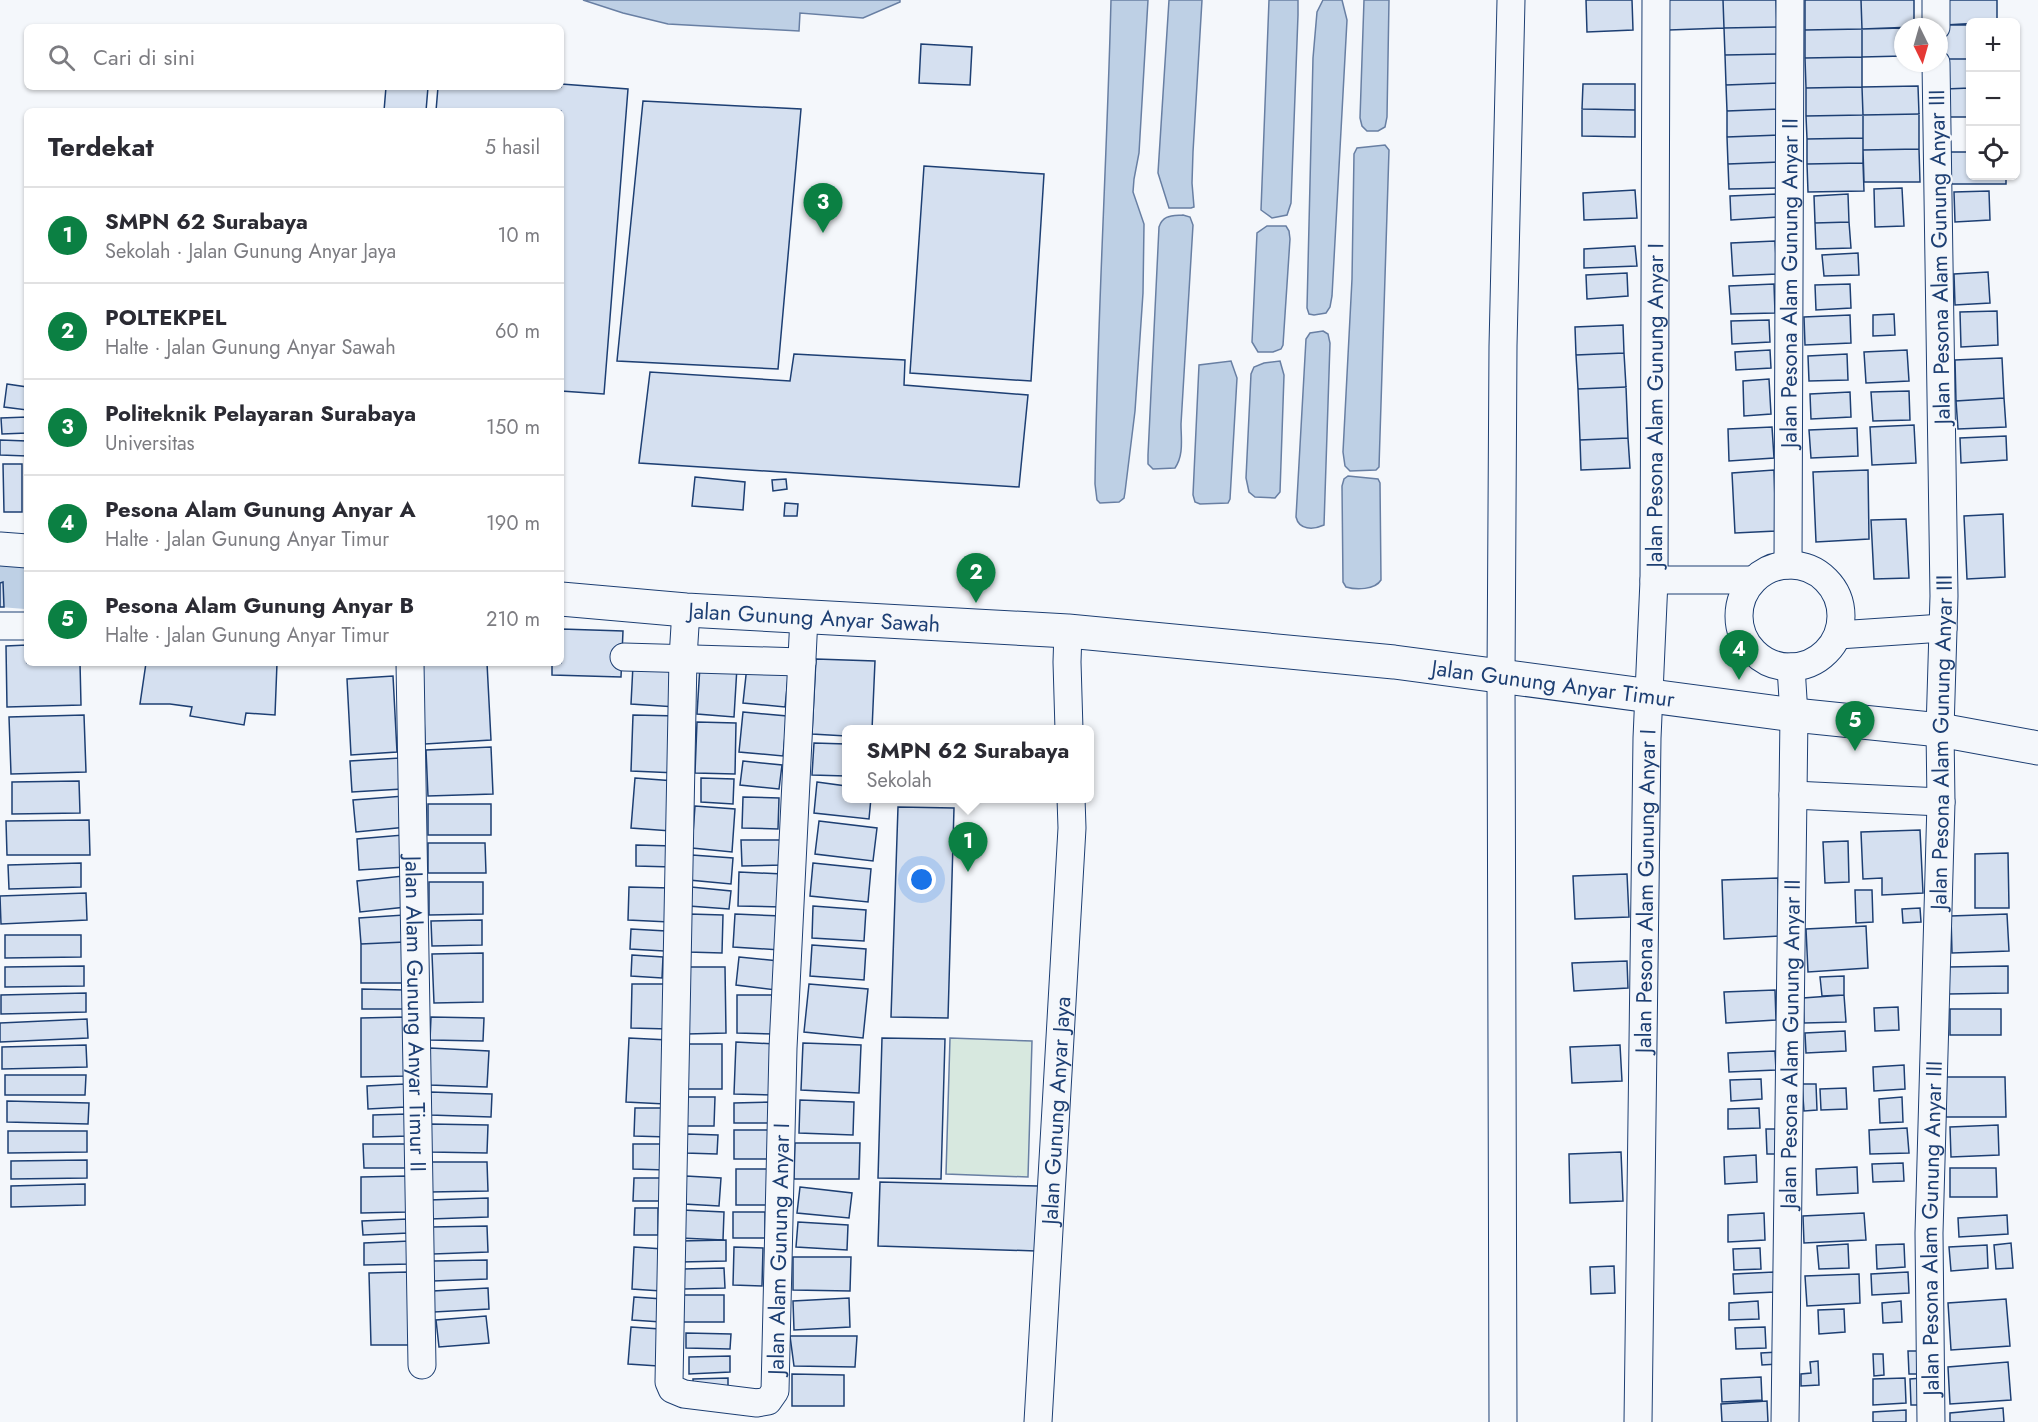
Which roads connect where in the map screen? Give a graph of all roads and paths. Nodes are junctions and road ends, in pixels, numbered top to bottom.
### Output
1 (1511, 0) edge
2 (1656, 0) edge
3 (1790, 0) edge
4 (1936, 0) edge
5 (1936, 18) edge
6 (1936, 72) edge
7 (0, 549) edge
8 (24, 551) edge
9 (1788, 564) junction
10 (1654, 580) junction
11 (1753, 580) junction
12 (564, 599) edge
13 (686, 610) junction
14 (804, 617) junction
15 (0, 626) edge
16 (24, 627) edge
17 (1943, 628) junction
18 (1068, 631) junction
19 (1838, 635) junction
20 (624, 657) dead end
21 (682, 658) junction
22 (802, 662) junction
23 (410, 666) edge
24 (1791, 667) junction
25 (1501, 677) junction
26 (1648, 696) junction
27 (1794, 715) junction
28 (1069, 725) edge
29 (1940, 730) junction
30 (2038, 748) edge
31 (1793, 795) junction
32 (1941, 802) junction
33 (1071, 803) edge
34 (422, 1365) dead end
35 (1038, 1422) edge
36 (1503, 1422) edge
37 (1638, 1422) edge
38 (1785, 1422) edge
39 (1931, 1422) edge

1 - 25 street
2 - 10 street, Jalan Pesona Alam Gunung Anyar I
3 - 9 street, Jalan Pesona Alam Gunung Anyar II
4 - 5 street
6 - 17 street, Jalan Pesona Alam Gunung Anyar III
7 - 8 street
9 - 11 street
9 - 19 street
10 - 11 street
10 - 26 street, Jalan Pesona Alam Gunung Anyar I
11 - 24 street
12 - 13 street, Jalan Gunung Anyar Sawah
13 - 14 street, Jalan Gunung Anyar Sawah
13 - 21 street, Jalan Alam Gunung Anyar I
14 - 18 street, Jalan Gunung Anyar Sawah
14 - 22 street, Jalan Alam Gunung Anyar I
15 - 16 street
17 - 19 street
17 - 29 street, Jalan Pesona Alam Gunung Anyar III
18 - 25 street, Jalan Gunung Anyar Timur
18 - 28 street
19 - 24 street
20 - 21 street
21 - 22 street
21 - 22 street, Jalan Alam Gunung Anyar I
23 - 34 street, Jalan Alam Gunung Anyar Timur II
24 - 27 street, Jalan Pesona Alam Gunung Anyar II
25 - 26 street, Jalan Gunung Anyar Timur
25 - 36 street
26 - 27 street, Jalan Gunung Anyar Timur
26 - 37 street, Jalan Pesona Alam Gunung Anyar I
27 - 29 street, Jalan Gunung Anyar Timur
27 - 31 street, Jalan Pesona Alam Gunung Anyar II
29 - 30 street, Jalan Gunung Anyar Timur
29 - 32 street, Jalan Pesona Alam Gunung Anyar III
31 - 32 street
31 - 38 street, Jalan Pesona Alam Gunung Anyar II
32 - 39 street, Jalan Pesona Alam Gunung Anyar III
33 - 35 street, Jalan Gunung Anyar Jaya

